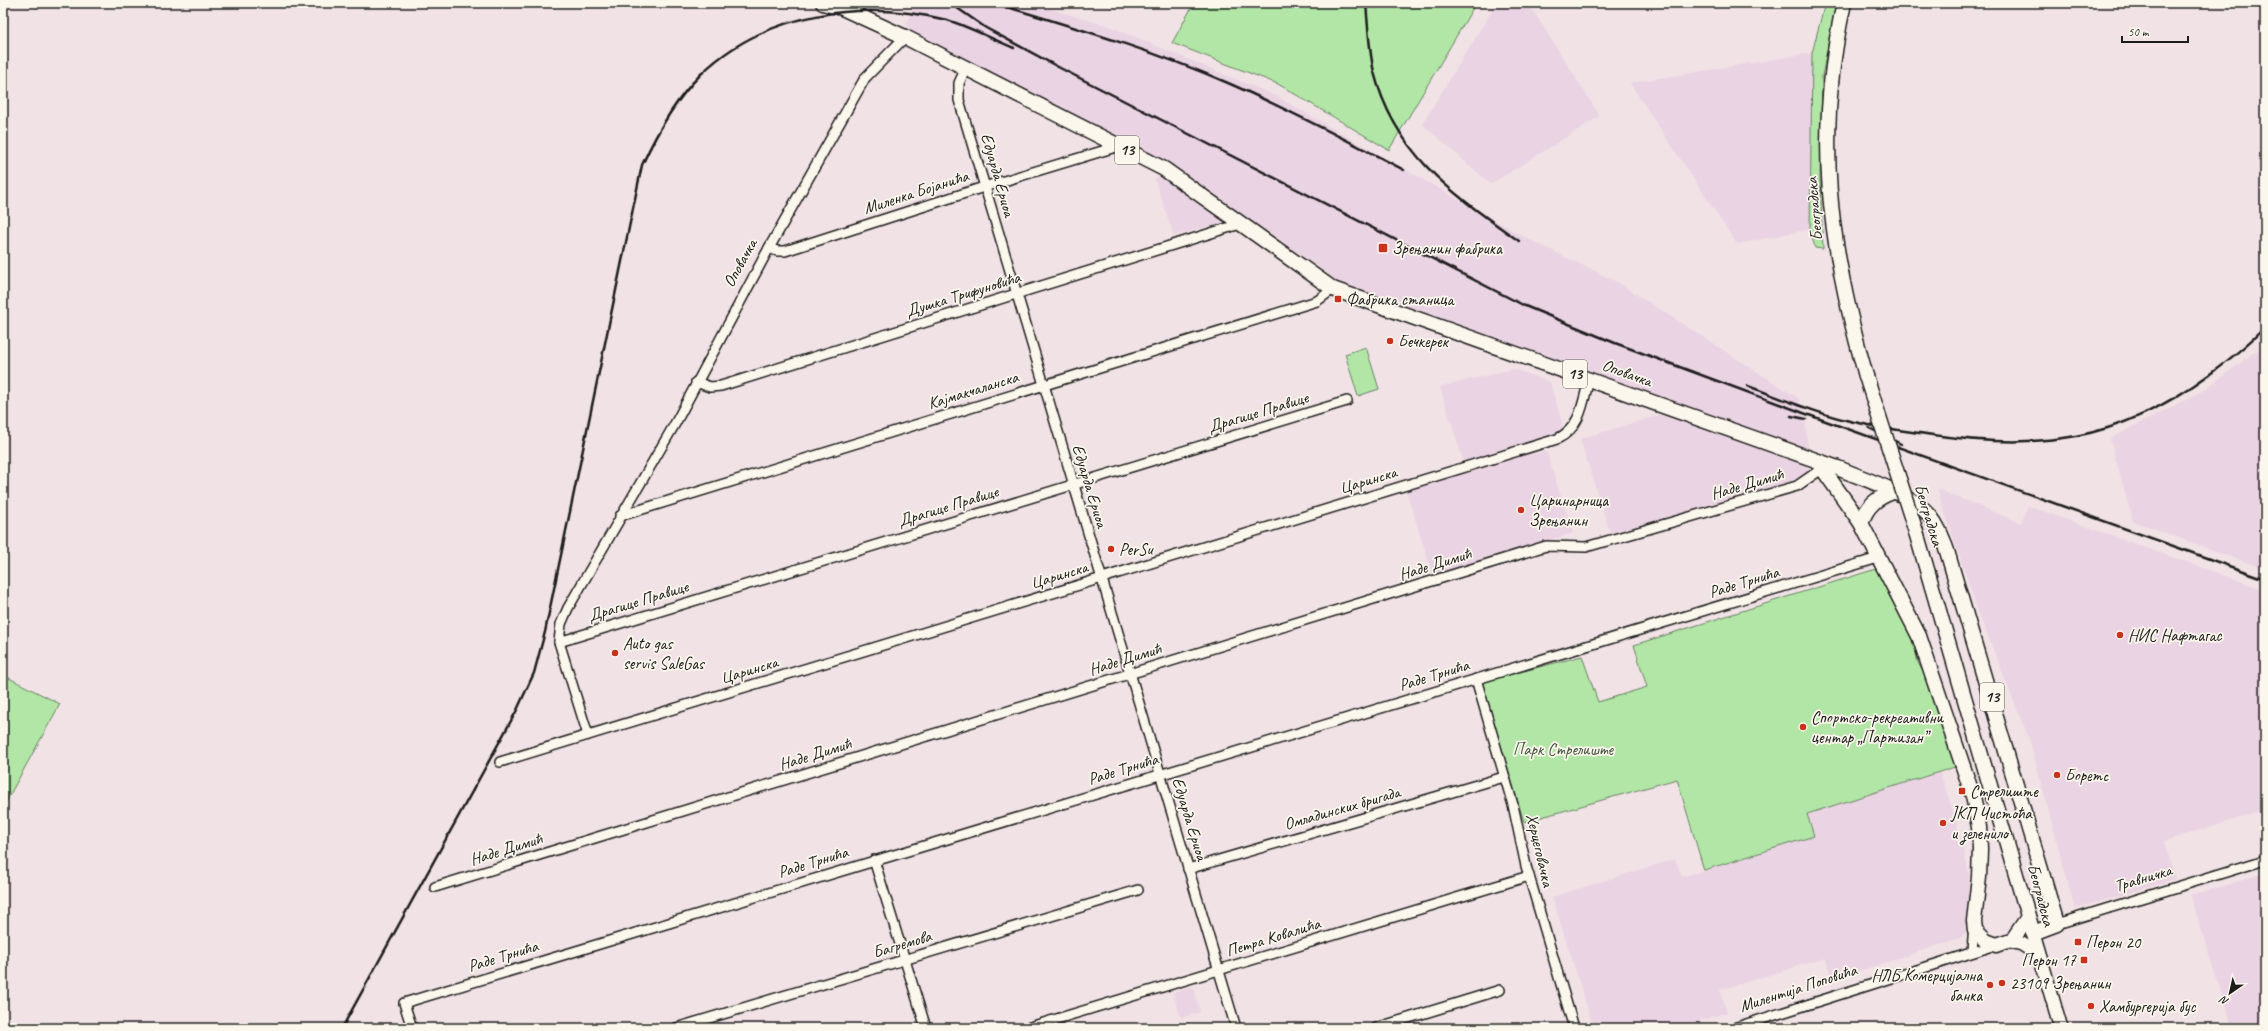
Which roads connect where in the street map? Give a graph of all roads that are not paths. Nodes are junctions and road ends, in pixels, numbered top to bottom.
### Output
1 (823, 3) edge
2 (1844, 3) edge
3 (906, 37) junction
4 (966, 68) junction
5 (1119, 146) junction
6 (984, 187) junction
7 (1240, 224) junction
8 (769, 248) junction
9 (1333, 289) junction
10 (1016, 295) junction
11 (1589, 379) junction
12 (696, 382) junction
13 (1044, 385) junction
14 (1347, 401) dead end
15 (1820, 465) junction
16 (1074, 485) junction
17 (1893, 492) junction
18 (620, 516) junction
19 (1861, 523) junction
20 (1878, 558) junction
21 (1102, 579) junction
22 (559, 642) junction
23 (1130, 674) junction
24 (1476, 679) junction
25 (588, 735) junction
26 (500, 762) dead end
27 (1160, 774) junction
28 (1504, 777) junction
29 (874, 860) junction
30 (2265, 860) edge
31 (1188, 869) junction
32 (1529, 876) junction
33 (435, 887) dead end
34 (1138, 890) dead end
35 (2028, 917) junction
36 (1974, 924) junction
37 (2057, 924) junction
38 (2033, 933) junction
39 (2004, 943) junction
40 (1972, 952) junction
41 (2039, 955) junction
42 (905, 960) junction
43 (1218, 970) junction
44 (1500, 990) dead end
45 (412, 1028) edge
46 (676, 1028) edge
47 (926, 1028) edge
48 (1027, 1028) edge
49 (1236, 1028) edge
50 (1376, 1028) edge
51 (1574, 1028) edge
52 (1734, 1028) edge
53 (2061, 1028) edge

1 - 3 main road, 13
2 - 35 main road, Београдска / 13, bridge
3 - 4 main road, 13
3 - 8 street, Оповачка
4 - 5 main road, 13
4 - 6 street, Едуарда Ериоа
5 - 6 street, Миленка Бојанића
5 - 7 main road, 13
6 - 8 street, Миленка Бојанића
6 - 10 street, Едуарда Ериоа
7 - 9 main road, 13
7 - 10 street, Душка Трифуновића
8 - 12 street, Оповачка
9 - 11 main road, Оповачка / 13
9 - 13 street, Кајмакчаланска
10 - 12 street, Душка Трифуновића
10 - 13 street, Едуарда Ериоа
11 - 15 main road, Оповачка / 13
11 - 21 street, Царинска
12 - 18 street, Оповачка
13 - 16 street, Едуарда Ериоа
13 - 18 street, Кајмакчаланска
14 - 16 street, Драгице Правице
15 - 17 main road, 13
15 - 19 main road
15 - 23 street, Наде Димић
16 - 21 street, Едуарда Ериоа
16 - 22 street, Драгице Правице
17 - 19 main road
17 - 37 main road, 13
18 - 22 street, Оповачка
19 - 20 main road
20 - 24 street, Раде Трнића
20 - 36 main road
21 - 23 street, Едуарда Ериоа
21 - 25 street, Царинска
22 - 25 street
23 - 27 street, Едуарда Ериоа
23 - 33 street, Наде Димић
24 - 27 street, Раде Трнића
24 - 28 street, Херцеговачка
25 - 26 street, Царинска
27 - 29 street, Раде Трнића
27 - 31 street, Едуарда Ериоа
28 - 31 street, Омладинских бригада
28 - 32 street, Херцеговачка
29 - 42 street
29 - 45 street, Раде Трнића
30 - 37 street, Травничка
31 - 43 street, Едуарда Ериоа
32 - 43 street, Петра Ковалића
32 - 51 street, Херцеговачка
34 - 42 street, Багремова
35 - 38 main road, Београдска / 13
35 - 39 main road
36 - 39 main road
36 - 40 street
37 - 38 main road, Травничка
38 - 41 main road, Београдска
39 - 40 street, Милентија Поповића
39 - 41 main road
40 - 52 street, Милентија Поповића
41 - 53 main road, Београдска
42 - 46 street, Багремова
42 - 47 street
43 - 48 street, Петра Ковалића
43 - 49 street, Едуарда Ериоа
44 - 50 street

